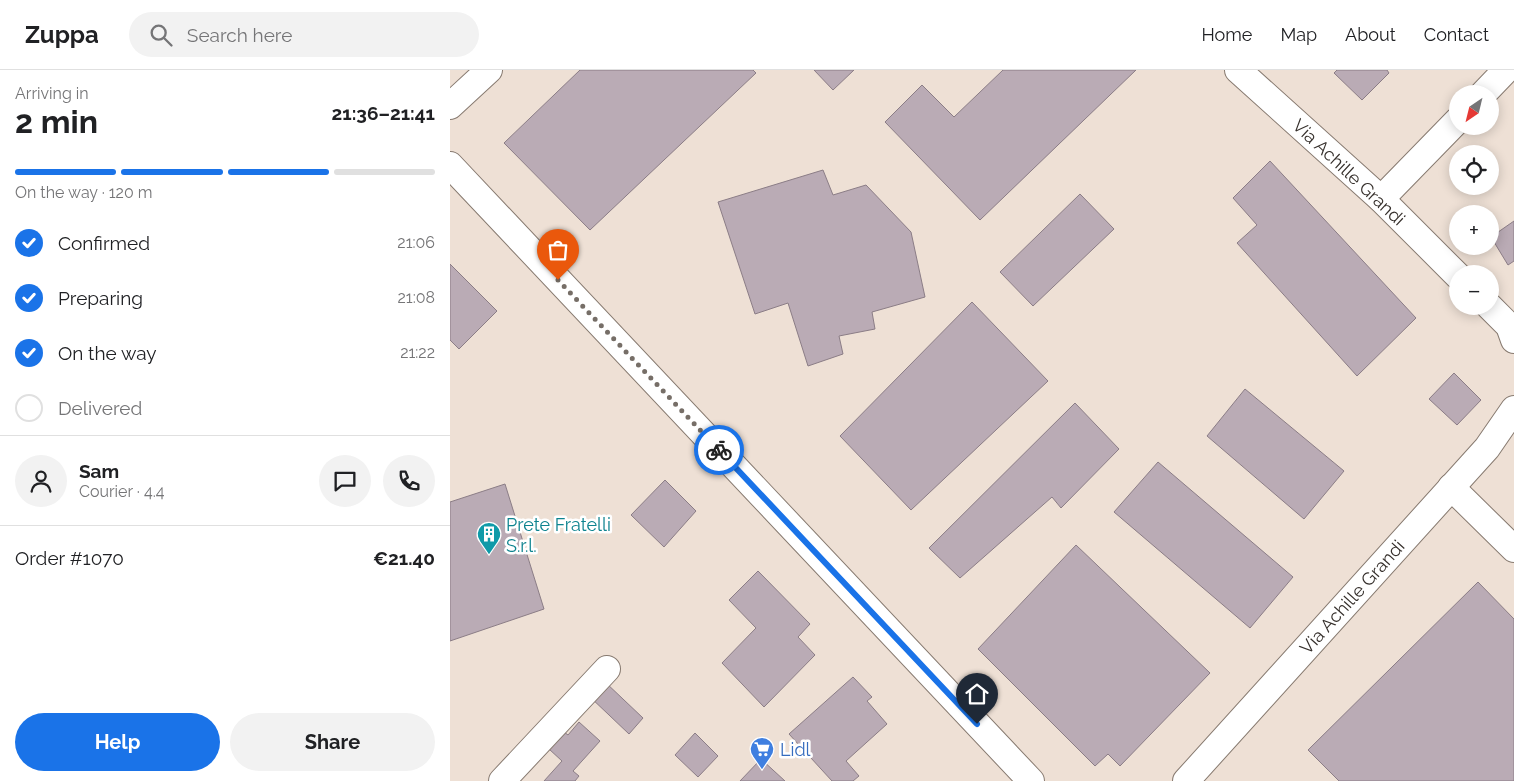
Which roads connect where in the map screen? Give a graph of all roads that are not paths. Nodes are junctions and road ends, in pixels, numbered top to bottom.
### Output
1 (489, 70) edge
2 (1238, 70) edge
3 (1506, 70) edge
4 (1492, 85) edge
5 (450, 106) edge
6 (1449, 129) edge
7 (450, 165) edge
8 (1381, 199) junction
9 (1449, 267) edge
10 (1497, 315) edge
11 (1514, 340) edge
12 (1514, 409) edge
13 (1452, 487) junction
14 (1514, 550) edge
15 (607, 668) dead end
16 (502, 781) edge
17 (1032, 781) edge
18 (1186, 781) edge

1 - 5 street
2 - 8 street, Via Achille Grandi
3 - 4 street
6 - 8 street
7 - 17 street
8 - 9 street, Via Achille Grandi
10 - 11 street
12 - 13 street, Via Achille Grandi
13 - 14 street
13 - 18 street, Via Achille Grandi
15 - 16 street

